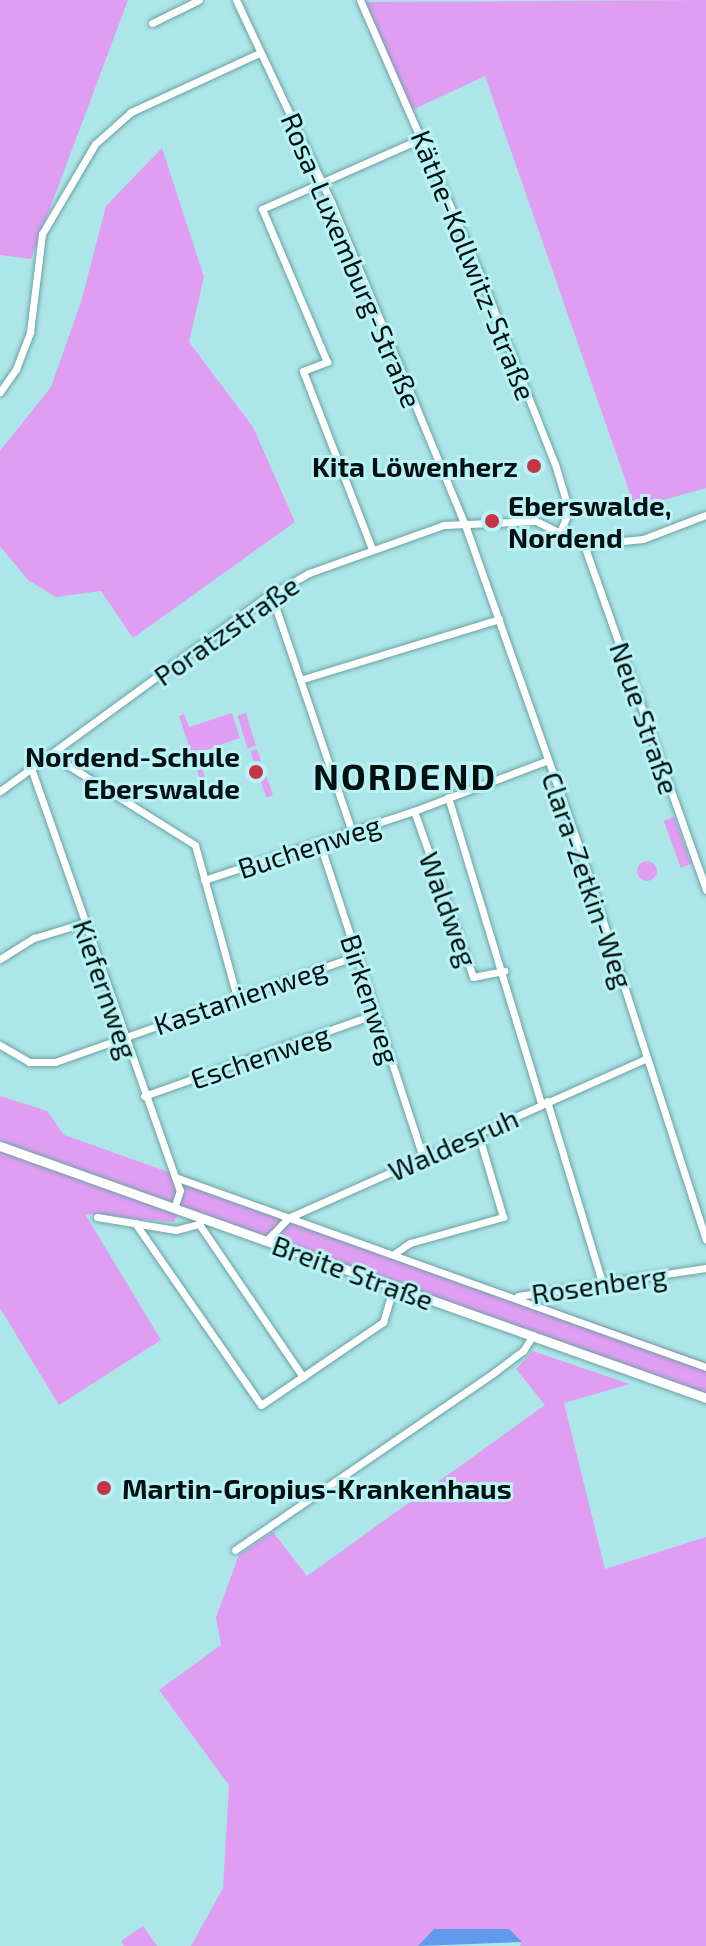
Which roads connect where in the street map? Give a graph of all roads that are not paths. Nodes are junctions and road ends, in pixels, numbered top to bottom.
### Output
1 (199, 0) edge
2 (236, 0) edge
3 (360, 0) edge
4 (152, 23) dead end
5 (259, 53) junction
6 (422, 138) junction
7 (322, 182) junction
8 (0, 392) edge
9 (706, 515) edge
10 (464, 522) junction
11 (560, 532) junction
12 (584, 545) junction
13 (372, 549) junction
14 (271, 594) junction
15 (499, 619) junction
16 (303, 679) junction
17 (50, 754) junction
18 (548, 760) junction
19 (31, 768) junction
20 (0, 791) edge
21 (448, 797) junction
22 (414, 811) junction
23 (351, 829) junction
24 (319, 841) junction
25 (204, 880) junction
26 (706, 890) edge
27 (83, 923) junction
28 (356, 956) junction
29 (0, 959) edge
30 (504, 971) junction
31 (237, 997) junction
32 (376, 1014) junction
33 (123, 1038) junction
34 (0, 1045) edge
35 (647, 1058) junction
36 (144, 1096) junction
37 (544, 1102) junction
38 (478, 1133) junction
39 (0, 1146) edge
40 (423, 1157) junction
41 (175, 1177) junction
42 (174, 1208) junction
43 (97, 1217) dead end
44 (288, 1218) junction
45 (200, 1221) junction
46 (135, 1223) junction
47 (706, 1239) edge
48 (266, 1241) junction
49 (394, 1254) junction
50 (706, 1268) edge
51 (602, 1282) junction
52 (394, 1287) junction
53 (518, 1296) junction
54 (533, 1335) junction
55 (706, 1367) edge
56 (303, 1377) junction
57 (706, 1398) edge
58 (235, 1550) dead end

1 - 4 street
2 - 5 street, Rosa-Luxemburg-Straße
3 - 6 street, Käthe-Kollwitz-Straße
5 - 7 street, Rosa-Luxemburg-Straße
5 - 8 street
6 - 7 street
6 - 11 street, Käthe-Kollwitz-Straße
7 - 10 street, Rosa-Luxemburg-Straße
7 - 13 street
9 - 12 street
10 - 11 street, Poratzstraße
10 - 13 street, Poratzstraße
10 - 15 street, Clara-Zetkin-Weg
11 - 12 street, Poratzstraße
12 - 26 street, Neue Straße
13 - 14 street, Poratzstraße
14 - 16 street
14 - 17 street, Poratzstraße
15 - 16 street
15 - 18 street, Clara-Zetkin-Weg
16 - 23 street
17 - 19 street, Poratzstraße
17 - 25 street
18 - 21 street, Buchenweg
18 - 35 street, Clara-Zetkin-Weg
19 - 20 street, Poratzstraße
19 - 27 street, Kiefernweg
21 - 22 street, Buchenweg
21 - 30 street, Waldweg
22 - 23 street, Buchenweg
22 - 30 street, Waldweg
23 - 24 street, Buchenweg
24 - 25 street, Buchenweg
24 - 28 street, Birkenweg
25 - 31 street
27 - 29 street
27 - 33 street, Kiefernweg
28 - 31 street, Kastanienweg
28 - 32 street, Birkenweg
30 - 37 street, Waldweg
31 - 33 street, Kastanienweg
32 - 36 street, Eschenweg
32 - 40 street, Birkenweg
33 - 34 street, Kastanienweg
33 - 36 street, Kiefernweg
35 - 37 street, Waldesruh
35 - 47 street, Clara-Zetkin-Weg
36 - 41 street, Kiefernweg
37 - 38 street, Waldesruh
37 - 51 street, Waldweg
38 - 40 street, Waldesruh
38 - 49 street
39 - 42 main road, Breite Straße
40 - 44 street, Waldesruh
41 - 42 street, Kiefernweg
41 - 44 street, Rosenberg
42 - 45 main road, Breite Straße
43 - 46 street
44 - 48 street, Waldesruh
44 - 49 street, Rosenberg
45 - 46 street
45 - 48 main road, Breite Straße
45 - 56 street
46 - 56 street
48 - 52 main road, Breite Straße
49 - 53 street, Rosenberg
50 - 51 street, Rosenberg
51 - 53 street, Rosenberg
52 - 54 main road, Breite Straße
52 - 56 street
53 - 55 street
54 - 57 main road, Breite Straße
54 - 58 street

